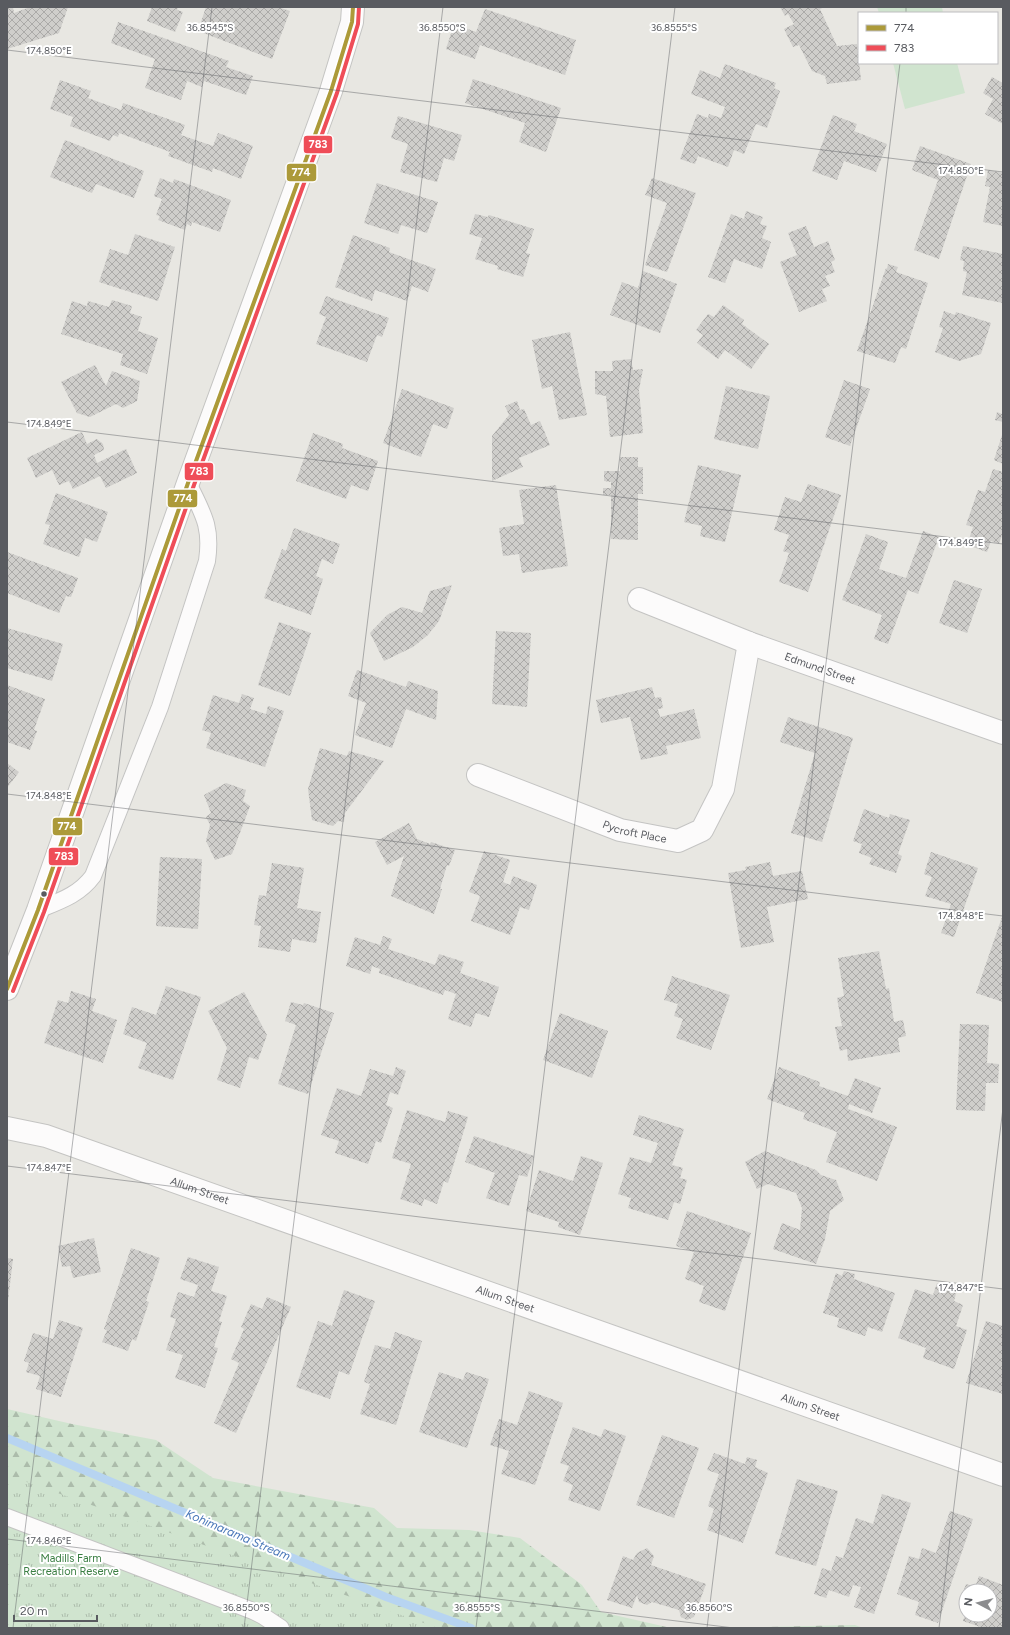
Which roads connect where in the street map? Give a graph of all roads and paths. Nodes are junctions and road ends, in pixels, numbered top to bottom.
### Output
1 (353, 7) edge
2 (188, 483) junction
3 (639, 599) dead end
4 (749, 643) junction
5 (1003, 733) edge
6 (478, 775) dead end
7 (38, 910) junction
8 (7, 989) edge
9 (7, 1128) edge
10 (1003, 1475) edge
11 (7, 1517) edge
12 (281, 1628) edge

1 - 2 street
2 - 7 street
2 - 7 lane
3 - 4 street, Edmund Street
4 - 5 street, Edmund Street
4 - 6 street, Pycroft Place
7 - 8 street
9 - 10 street, Allum Street
11 - 12 lane

